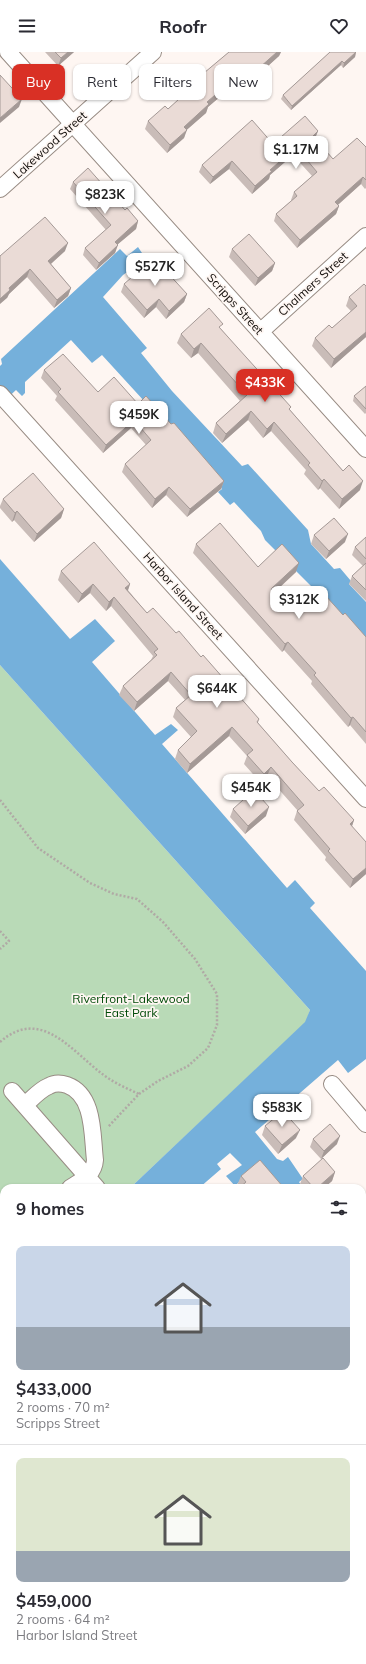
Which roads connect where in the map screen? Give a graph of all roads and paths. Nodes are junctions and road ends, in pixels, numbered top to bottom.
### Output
1 (8, 52) edge
2 (153, 52) edge
3 (72, 124) junction
4 (0, 189) edge
5 (366, 236) edge
6 (260, 332) junction
7 (3, 397) edge
8 (366, 449) edge
9 (366, 799) edge
10 (0, 800) edge
11 (0, 931) edge
12 (0, 949) edge
13 (0, 1042) edge
14 (332, 1084) dead end
15 (12, 1092) dead end
16 (139, 1094) junction
17 (25, 1105) junction
18 (366, 1124) edge
19 (93, 1145) junction
20 (92, 1182) edge

1 - 3 street, Scripps Street
2 - 3 street, Lakewood Street
3 - 4 street, Lakewood Street
3 - 6 street, Scripps Street
5 - 6 street, Chalmers Street
6 - 8 street, Scripps Street
7 - 9 street, Harbor Island Street
10 - 16 path
11 - 12 path
13 - 16 path
14 - 18 street
15 - 17 street
16 - 19 path
17 - 19 street
17 - 20 street
19 - 20 street

